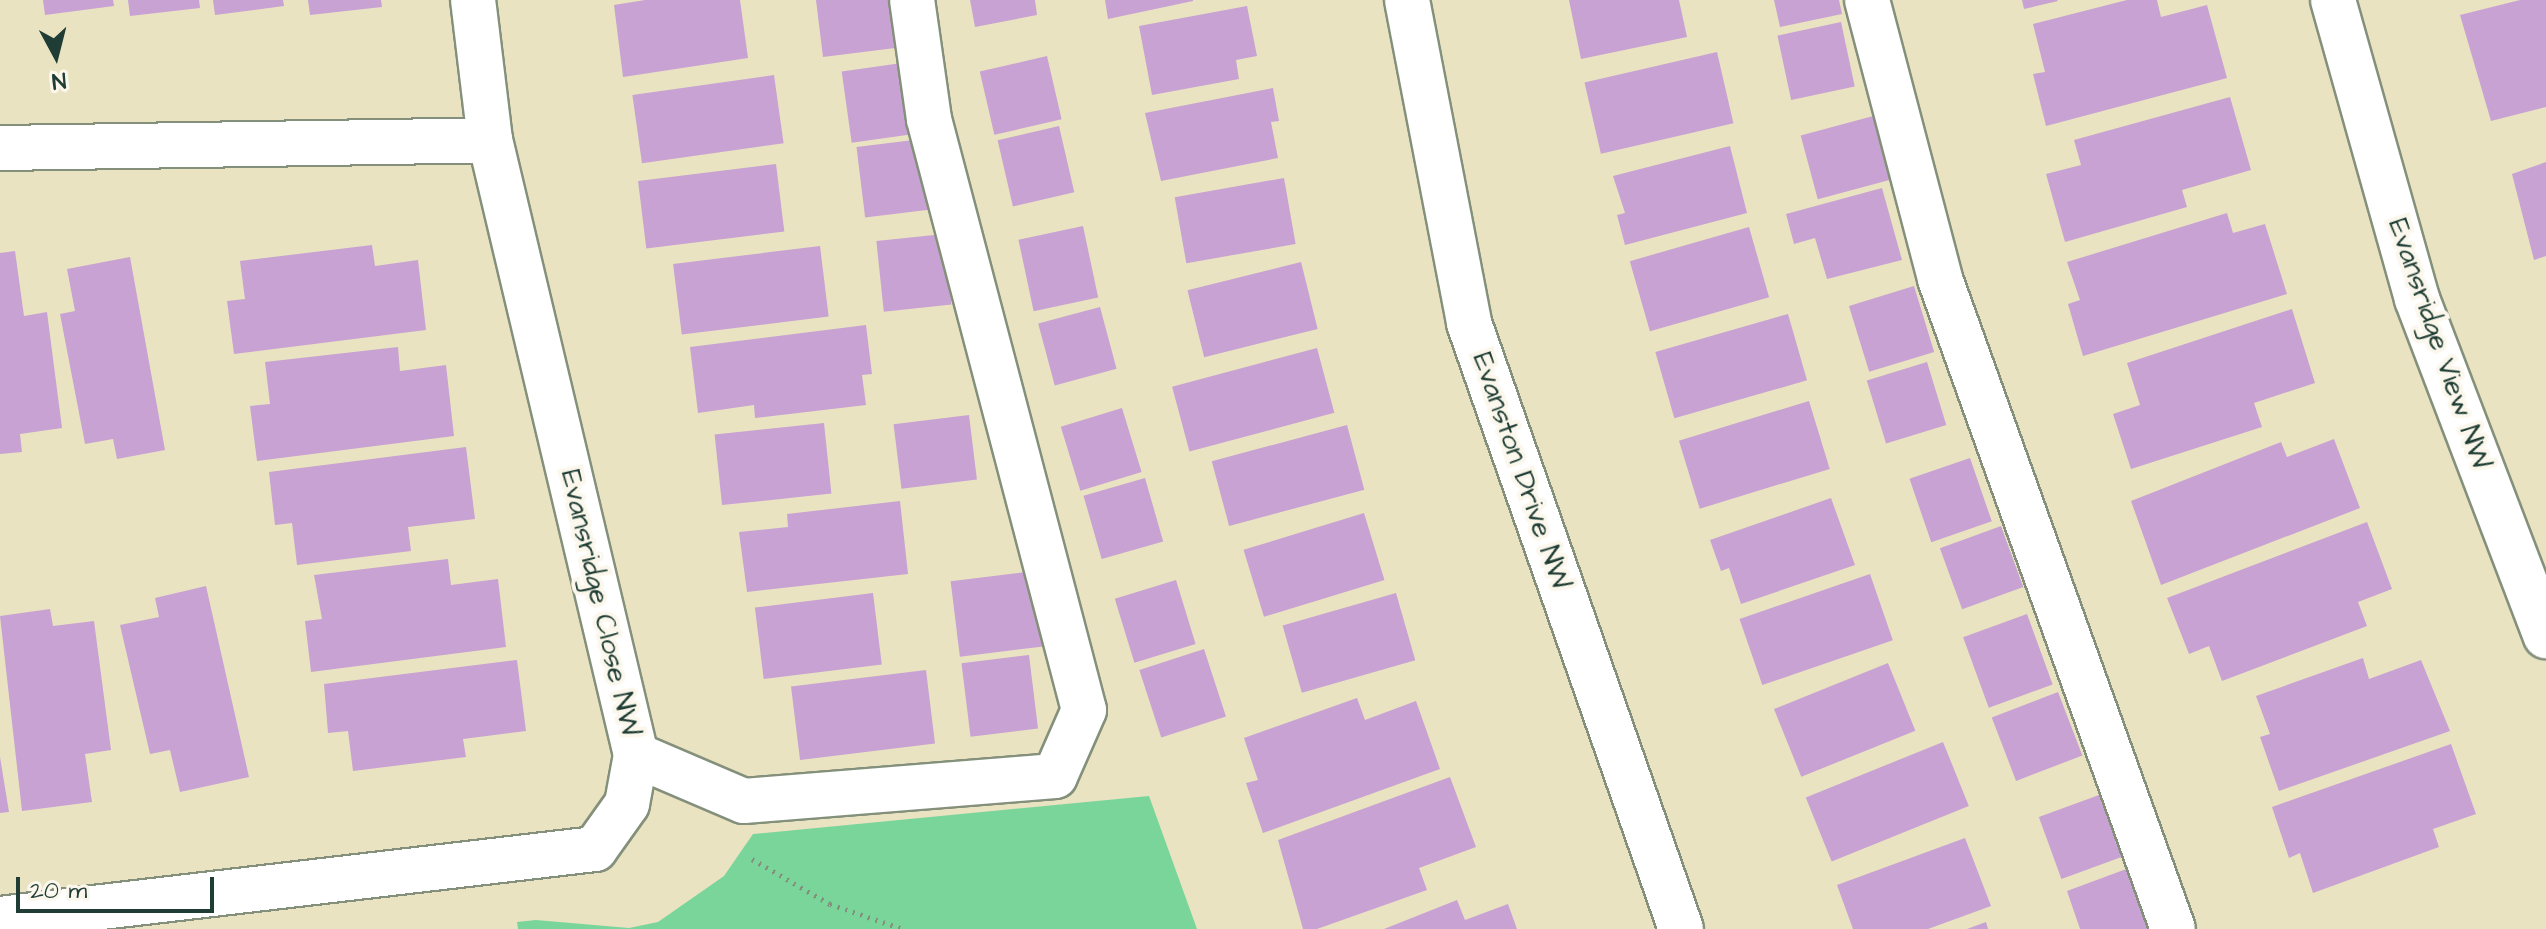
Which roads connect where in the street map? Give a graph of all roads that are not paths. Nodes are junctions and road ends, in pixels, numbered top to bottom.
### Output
1 (473, 0) edge
2 (912, 0) edge
3 (1407, 0) edge
4 (1867, 0) edge
5 (2333, 0) edge
6 (490, 140) junction
7 (0, 148) edge
8 (2546, 636) edge
9 (636, 755) junction
10 (0, 919) edge
11 (1681, 929) edge
12 (2173, 929) edge

1 - 6 street, Evansridge Close NW
2 - 9 street
3 - 11 street, Evanston Drive NW
4 - 12 street
5 - 8 street, Evansridge View NW
6 - 7 street
6 - 9 street, Evansridge Close NW
9 - 10 street, Evansridge Close NW

